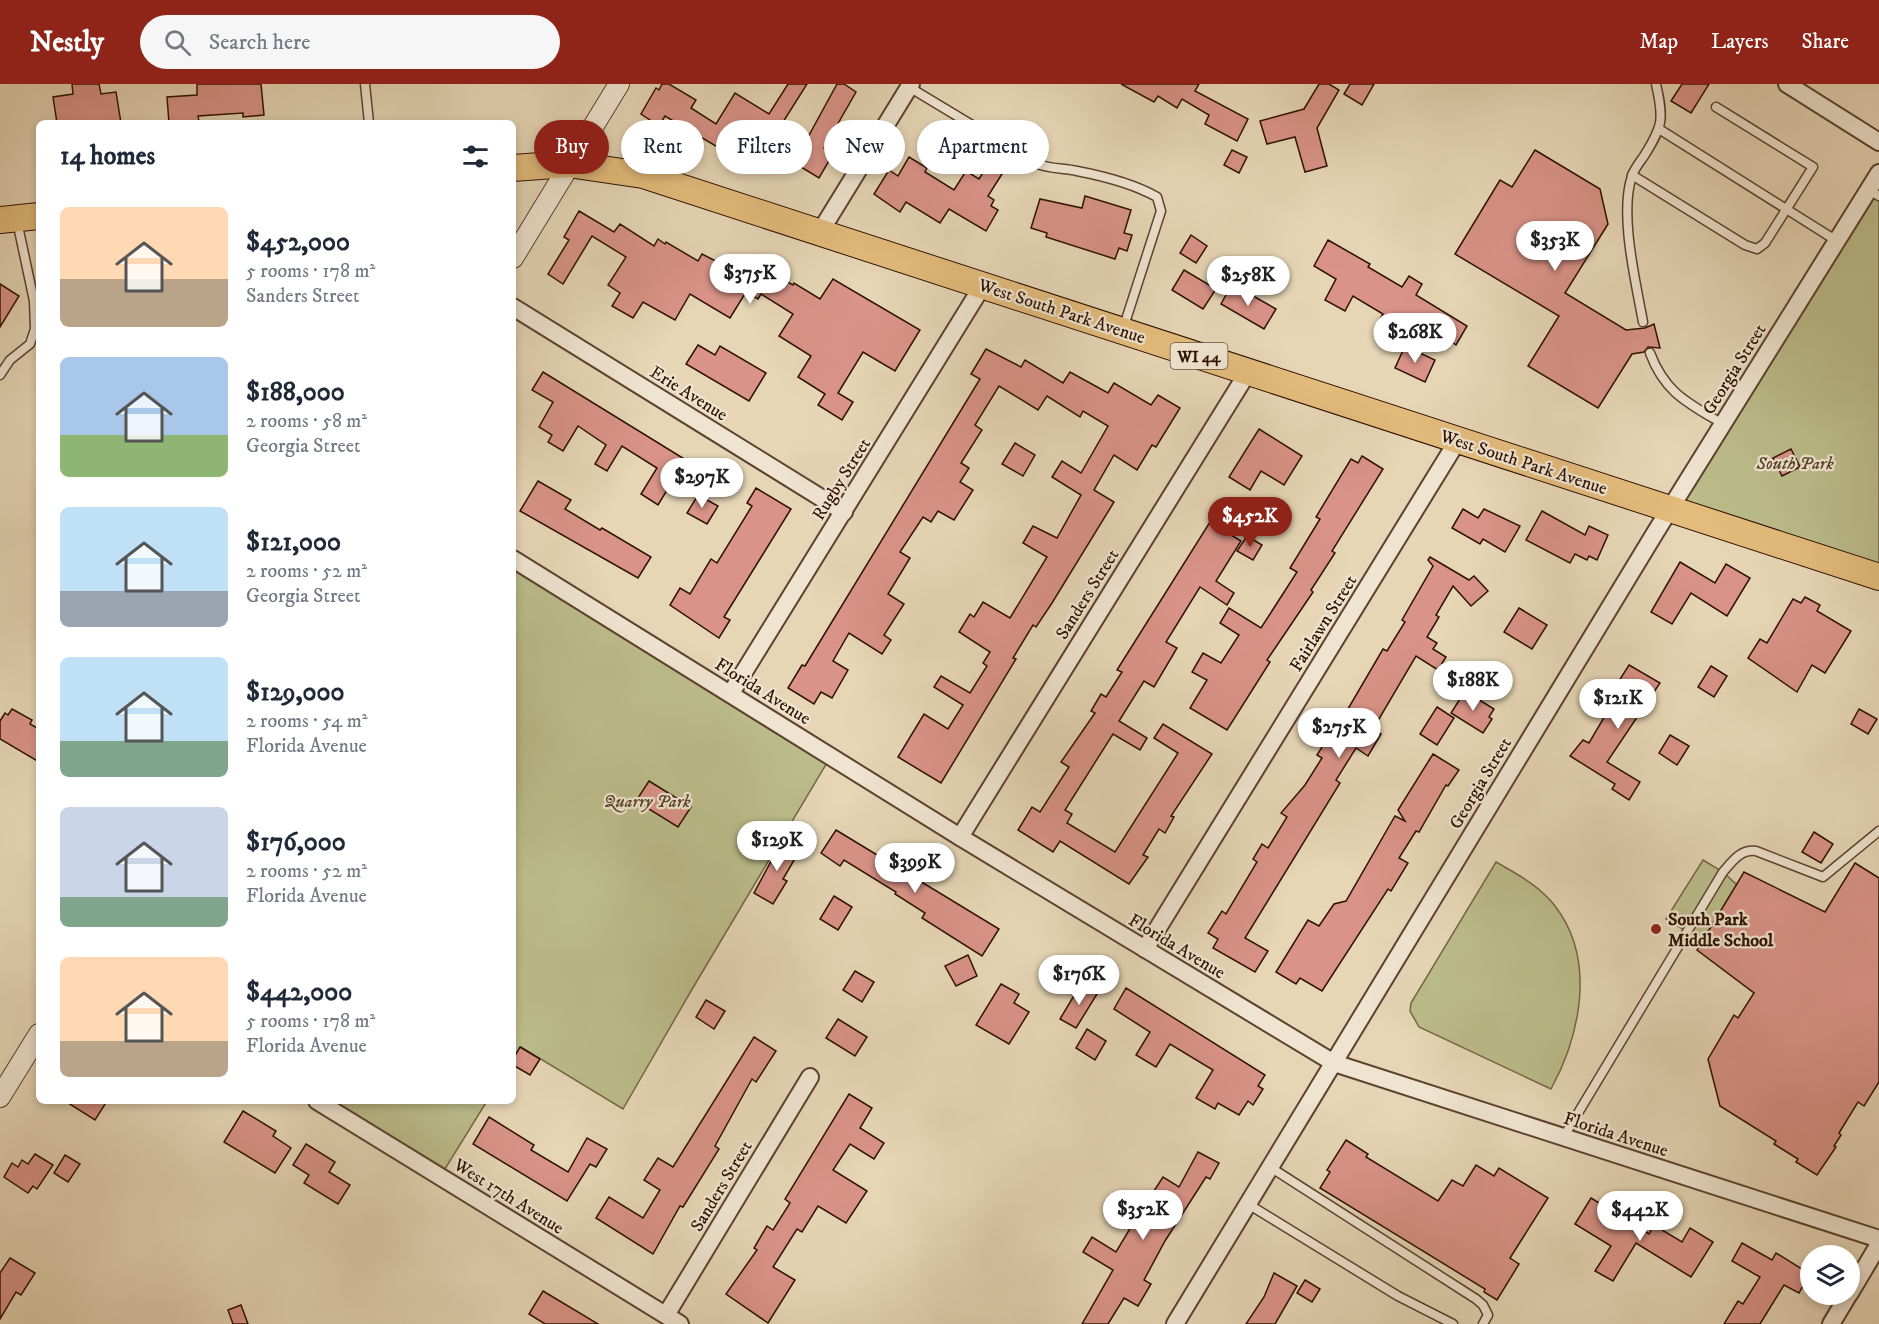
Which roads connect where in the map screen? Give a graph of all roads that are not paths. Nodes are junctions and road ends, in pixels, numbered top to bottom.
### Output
1 (365, 84) edge
2 (619, 84) edge
3 (1656, 84) edge
4 (1787, 84) edge
5 (910, 86) edge
6 (1716, 107) dead end
7 (369, 120) edge
8 (596, 120) edge
9 (1659, 129) junction
10 (1879, 142) edge
11 (534, 166) edge
12 (516, 168) edge
13 (609, 171) edge
14 (1879, 173) edge
15 (562, 174) edge
16 (1632, 175) junction
17 (1874, 193) edge
18 (1786, 209) junction
19 (19, 218) edge
20 (820, 232) junction
21 (1837, 241) junction
22 (516, 253) edge
23 (983, 285) junction
24 (516, 309) edge
25 (1643, 322) dead end
26 (1122, 331) junction
27 (1650, 353) dead end
28 (1248, 372) junction
29 (0, 375) edge
30 (1723, 424) junction
31 (1458, 440) junction
32 (1669, 509) junction
33 (844, 512) junction
34 (516, 561) edge
35 (1879, 577) edge
36 (731, 693) junction
37 (1879, 831) edge
38 (960, 837) junction
39 (1145, 949) junction
40 (36, 1039) edge
41 (1334, 1063) junction
42 (810, 1077) dead end
43 (0, 1097) edge
44 (322, 1104) edge
45 (1563, 1138) junction
46 (1270, 1167) junction
47 (1248, 1204) junction
48 (1879, 1239) edge
49 (1879, 1244) edge
50 (1860, 1276) edge
51 (1842, 1305) edge
52 (673, 1320) edge
53 (1175, 1324) edge
54 (1453, 1324) edge
55 (1483, 1324) edge
56 (1831, 1324) edge

1 - 7 lane
2 - 8 street
3 - 9 lane
4 - 10 street
5 - 20 street
5 - 26 lane
6 - 18 lane
9 - 16 lane
9 - 18 lane
11 - 12 main road, West South Park Avenue / WI 44
13 - 20 main road, West South Park Avenue / WI 44
14 - 17 street, Georgia Street
15 - 22 street
16 - 18 lane
16 - 25 lane
17 - 21 street, Georgia Street
18 - 21 lane
19 - 29 lane
20 - 23 main road, West South Park Avenue / WI 44
21 - 30 street, Georgia Street
23 - 26 main road, West South Park Avenue / WI 44
23 - 33 street, Rugby Street
24 - 33 street, Erie Avenue
26 - 28 main road, West South Park Avenue / WI 44
27 - 30 lane
28 - 31 main road, West South Park Avenue / WI 44
28 - 38 street, Sanders Street
30 - 32 street, Georgia Street
31 - 32 main road, West South Park Avenue / WI 44
31 - 39 street, Fairlawn Street
32 - 35 main road, West South Park Avenue / WI 44
32 - 41 street, Georgia Street
33 - 36 street, Rugby Street
34 - 36 street, Florida Avenue
36 - 38 street, Florida Avenue
37 - 45 lane
38 - 39 street, Florida Avenue
39 - 41 street, Florida Avenue
40 - 43 street
41 - 45 street, Florida Avenue
41 - 46 street, Georgia Street
42 - 52 street, Sanders Street
44 - 52 street, West 17th Avenue
45 - 48 street, Florida Avenue
46 - 47 street, Georgia Street
46 - 55 lane
47 - 53 street, Georgia Street
47 - 54 lane
49 - 50 street
51 - 56 street

